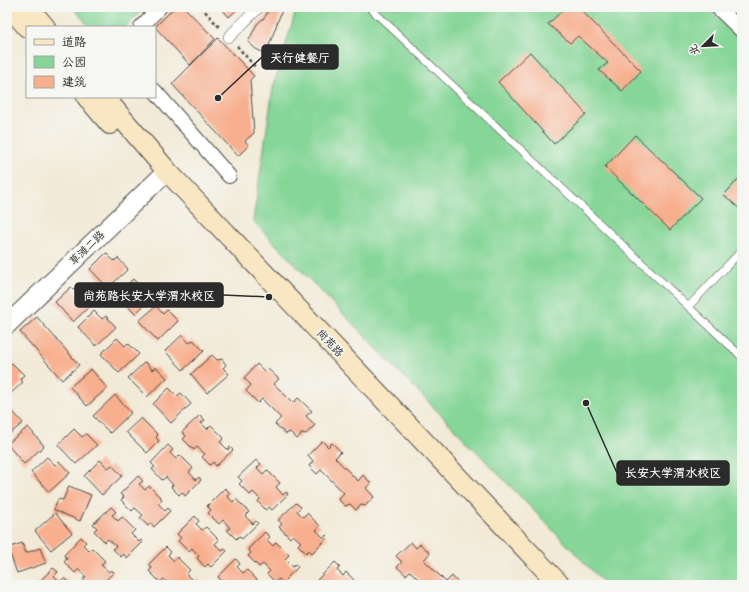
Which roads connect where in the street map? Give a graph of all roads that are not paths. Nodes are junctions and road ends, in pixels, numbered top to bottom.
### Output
1 (10, 7) edge
2 (28, 7) edge
3 (160, 7) edge
4 (260, 7) edge
5 (369, 7) edge
6 (717, 7) edge
7 (26, 26) edge
8 (44, 26) edge
9 (142, 26) edge
10 (742, 31) edge
11 (229, 37) dead end
12 (156, 92) edge
13 (87, 98) edge
14 (105, 98) edge
15 (162, 175) junction
16 (229, 176) dead end
17 (742, 250) edge
18 (689, 306) junction
19 (7, 325) edge
20 (742, 356) edge
21 (542, 585) edge
22 (560, 585) edge

1 - 7 main road
2 - 8 main road
3 - 9 street
4 - 11 street
5 - 18 lane
6 - 10 street
12 - 16 street
13 - 15 main road, 尚苑路
14 - 15 main road, 尚苑路
15 - 19 street, 草滩二路
15 - 21 main road, 尚苑路
15 - 22 main road, 尚苑路
17 - 18 lane
18 - 20 lane

